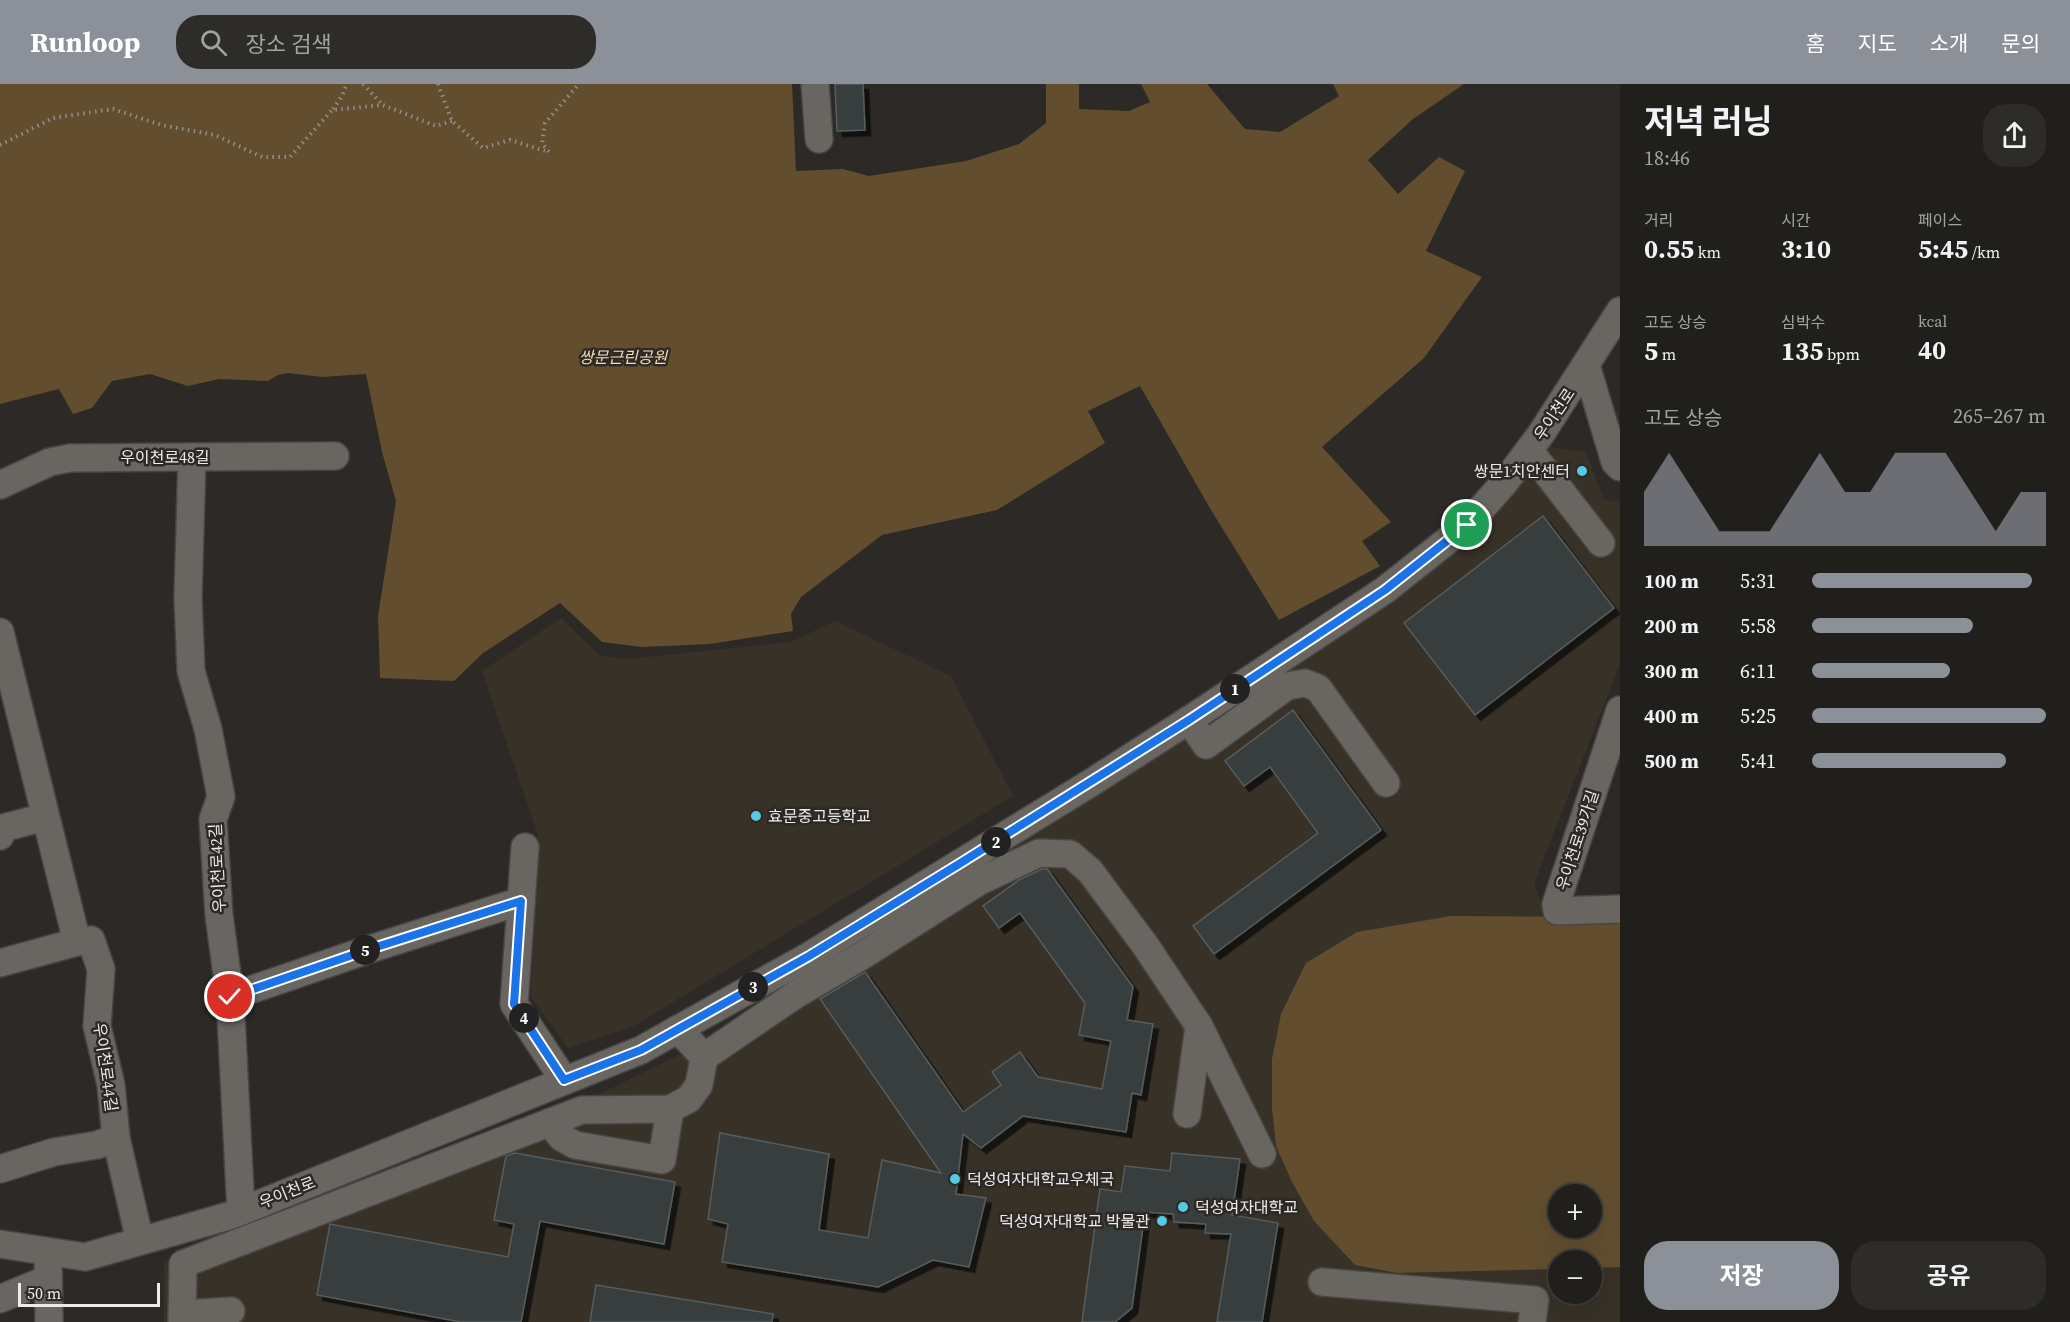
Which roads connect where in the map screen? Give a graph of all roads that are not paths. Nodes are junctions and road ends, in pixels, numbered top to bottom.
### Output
1 (815, 84) edge
2 (819, 139) dead end
3 (1620, 310) edge
4 (1586, 365) junction
5 (1529, 450) junction
6 (334, 456) dead end
7 (192, 457) junction
8 (1620, 467) edge
9 (0, 484) edge
10 (1600, 543) dead end
11 (0, 632) edge
12 (1620, 710) edge
13 (1189, 720) junction
14 (1386, 783) dead end
15 (45, 817) junction
16 (1, 828) edge
17 (525, 847) dead end
18 (521, 901) junction
19 (1620, 909) edge
20 (77, 942) junction
21 (0, 963) edge
22 (230, 997) junction
23 (1199, 1026) junction
24 (678, 1029) junction
25 (704, 1057) junction
26 (564, 1080) junction
27 (670, 1109) junction
28 (1187, 1113) dead end
29 (549, 1122) junction
30 (116, 1138) junction
31 (1262, 1154) dead end
32 (0, 1168) edge
33 (242, 1211) junction
34 (140, 1241) junction
35 (0, 1244) edge
36 (48, 1252) junction
37 (48, 1279) junction
38 (1323, 1281) dead end
39 (0, 1299) edge
40 (231, 1311) dead end
41 (182, 1318) edge
42 (49, 1322) edge
43 (1532, 1322) edge

1 - 2 street
3 - 4 street, 우이천로
4 - 5 street, 우이천로
4 - 8 street
5 - 10 street
5 - 13 street, 우이천로
6 - 7 street, 우이천로48길
7 - 9 street, 우이천로48길
7 - 22 street, 우이천로42길
11 - 15 street
12 - 19 street, 우이천로39가길
13 - 14 street
13 - 24 street, 우이천로
15 - 16 street
15 - 20 street
17 - 18 street
18 - 22 street
18 - 26 street
20 - 21 street
20 - 30 street, 우이천로44길
22 - 33 street, 우이천로42길
23 - 25 street
23 - 28 street
23 - 31 street
24 - 25 street
24 - 26 street, 우이천로
25 - 27 street
26 - 33 street, 우이천로
27 - 29 street
27 - 29 street
29 - 41 street
30 - 32 street
30 - 34 street, 우이천로44길
33 - 34 street, 우이천로
34 - 36 street, 우이천로
35 - 36 street, 우이천로
36 - 37 street
37 - 39 street
37 - 42 street
38 - 43 street
40 - 41 street

